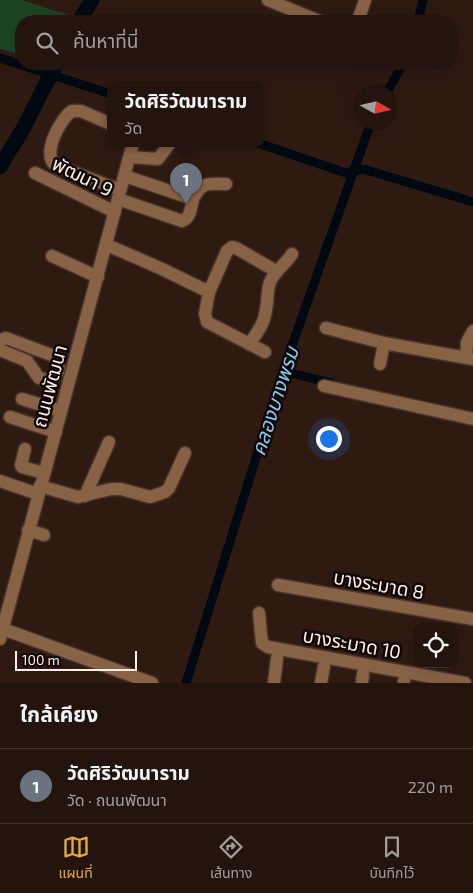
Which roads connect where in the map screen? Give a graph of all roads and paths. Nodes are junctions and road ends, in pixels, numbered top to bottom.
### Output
1 (268, 0) edge
2 (364, 0) edge
3 (304, 15) edge
4 (360, 15) edge
5 (107, 122) edge
6 (132, 147) edge
7 (167, 147) edge
8 (130, 156) junction
9 (35, 173) dead end
10 (125, 176) junction
11 (226, 184) dead end
12 (192, 199) junction
13 (118, 200) junction
14 (107, 245) junction
15 (292, 254) dead end
16 (52, 256) dead end
17 (276, 272) junction
18 (98, 277) junction
19 (210, 292) junction
20 (326, 328) dead end
21 (473, 331) edge
22 (0, 341) edge
23 (384, 342) junction
24 (249, 344) junction
25 (38, 350) junction
26 (265, 352) dead end
27 (469, 358) edge
28 (29, 363) junction
29 (380, 364) dead end
30 (65, 373) junction
31 (324, 386) dead end
32 (22, 399) dead end
33 (61, 411) junction
34 (10, 417) dead end
35 (473, 419) edge
36 (56, 432) junction
37 (109, 442) dead end
38 (24, 449) dead end
39 (185, 453) dead end
40 (44, 473) junction
41 (0, 481) edge
42 (39, 490) junction
43 (85, 496) junction
44 (28, 530) junction
45 (44, 535) dead end
46 (278, 585) dead end
47 (259, 613) dead end
48 (473, 620) edge
49 (1, 634) edge
50 (277, 658) dead end
51 (324, 666) dead end
52 (152, 683) edge
53 (274, 683) edge
54 (322, 683) edge
55 (465, 683) edge

1 - 3 street
2 - 4 street
5 - 13 street
6 - 8 street, ถนนพัฒนา
7 - 8 street
8 - 10 street, ถนนพัฒนา
9 - 13 street, พัฒนา 9
10 - 12 street
10 - 13 street, ถนนพัฒนา
11 - 12 street
12 - 13 street
13 - 14 street, ถนนพัฒนา
14 - 18 street, ถนนพัฒนา
14 - 19 street
15 - 17 street
16 - 18 street
17 - 19 street
17 - 24 street
18 - 30 street, ถนนพัฒนา
19 - 24 street
20 - 23 street
21 - 27 street
22 - 25 street
22 - 28 street
23 - 27 street
23 - 29 street
24 - 26 street
25 - 28 street
25 - 30 street
28 - 30 street
30 - 33 street, ถนนพัฒนา
31 - 35 street
32 - 33 street
33 - 36 street, ถนนพัฒนา
34 - 36 street
36 - 40 street, ถนนพัฒนา
37 - 43 street
38 - 40 street
39 - 43 street
40 - 42 street, ถนนพัฒนา
41 - 42 street
42 - 43 street
42 - 44 street, ถนนพัฒนา
44 - 45 street
44 - 49 street, ถนนพัฒนา
46 - 48 street, บางระมาด 8
47 - 55 street, บางระมาด 10
49 - 52 street
50 - 53 street
51 - 54 street

